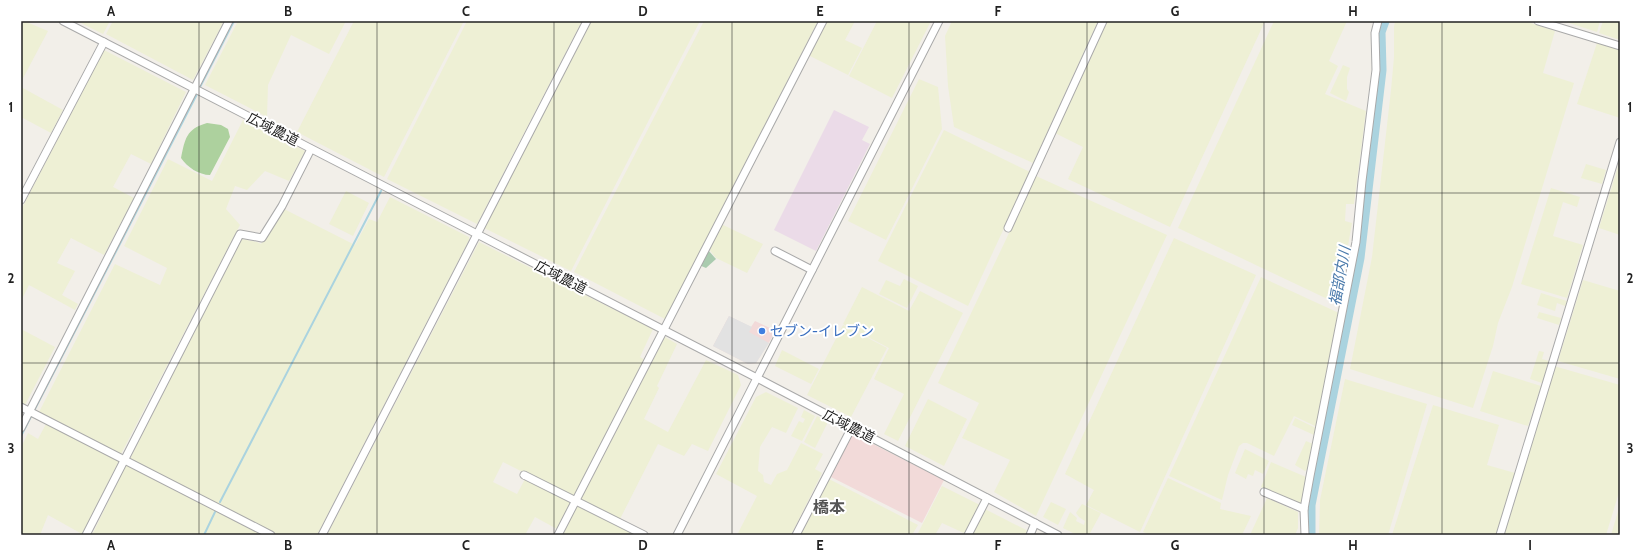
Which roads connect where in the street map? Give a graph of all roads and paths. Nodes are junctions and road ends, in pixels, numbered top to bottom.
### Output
1 (63, 21) edge
2 (229, 21) edge
3 (587, 21) edge
4 (823, 21) edge
5 (939, 21) edge
6 (1103, 21) edge
7 (1378, 21) edge
8 (1538, 21) edge
9 (104, 42) junction
10 (1620, 46) edge
11 (195, 89) junction
12 (1620, 142) edge
13 (311, 148) junction
14 (21, 200) edge
15 (1008, 228) dead end
16 (477, 234) junction
17 (775, 251) dead end
18 (812, 270) junction
19 (664, 330) junction
20 (757, 378) junction
21 (21, 407) edge
22 (32, 413) junction
23 (852, 427) junction
24 (21, 428) edge
25 (125, 459) junction
26 (524, 475) dead end
27 (1264, 492) dead end
28 (987, 498) junction
29 (576, 501) junction
30 (1304, 509) junction
31 (1036, 523) junction
32 (86, 535) edge
33 (271, 535) edge
34 (322, 535) edge
35 (558, 535) edge
36 (644, 535) edge
37 (677, 535) edge
38 (796, 535) edge
39 (968, 535) edge
40 (1030, 535) edge
41 (1058, 535) edge
42 (1304, 535) edge
43 (1500, 535) edge

1 - 9 street, 広域農道
2 - 11 street
3 - 16 street
4 - 19 street
5 - 18 street
6 - 15 street
7 - 30 street
8 - 10 street
9 - 11 street, 広域農道
9 - 14 street
11 - 13 street, 広域農道
11 - 22 street
12 - 43 street
13 - 16 street, 広域農道
13 - 25 street
16 - 19 street, 広域農道
16 - 34 street
17 - 18 street
18 - 20 street
19 - 20 street, 広域農道
19 - 29 street
20 - 23 street, 広域農道
20 - 37 street
21 - 22 street
22 - 24 street
22 - 25 street
23 - 28 street, 広域農道
23 - 38 street
25 - 32 street
25 - 33 street
26 - 29 street
27 - 30 street
28 - 31 street, 広域農道
28 - 39 street
29 - 35 street
29 - 36 street
30 - 42 street
31 - 40 street
31 - 41 street, 広域農道

